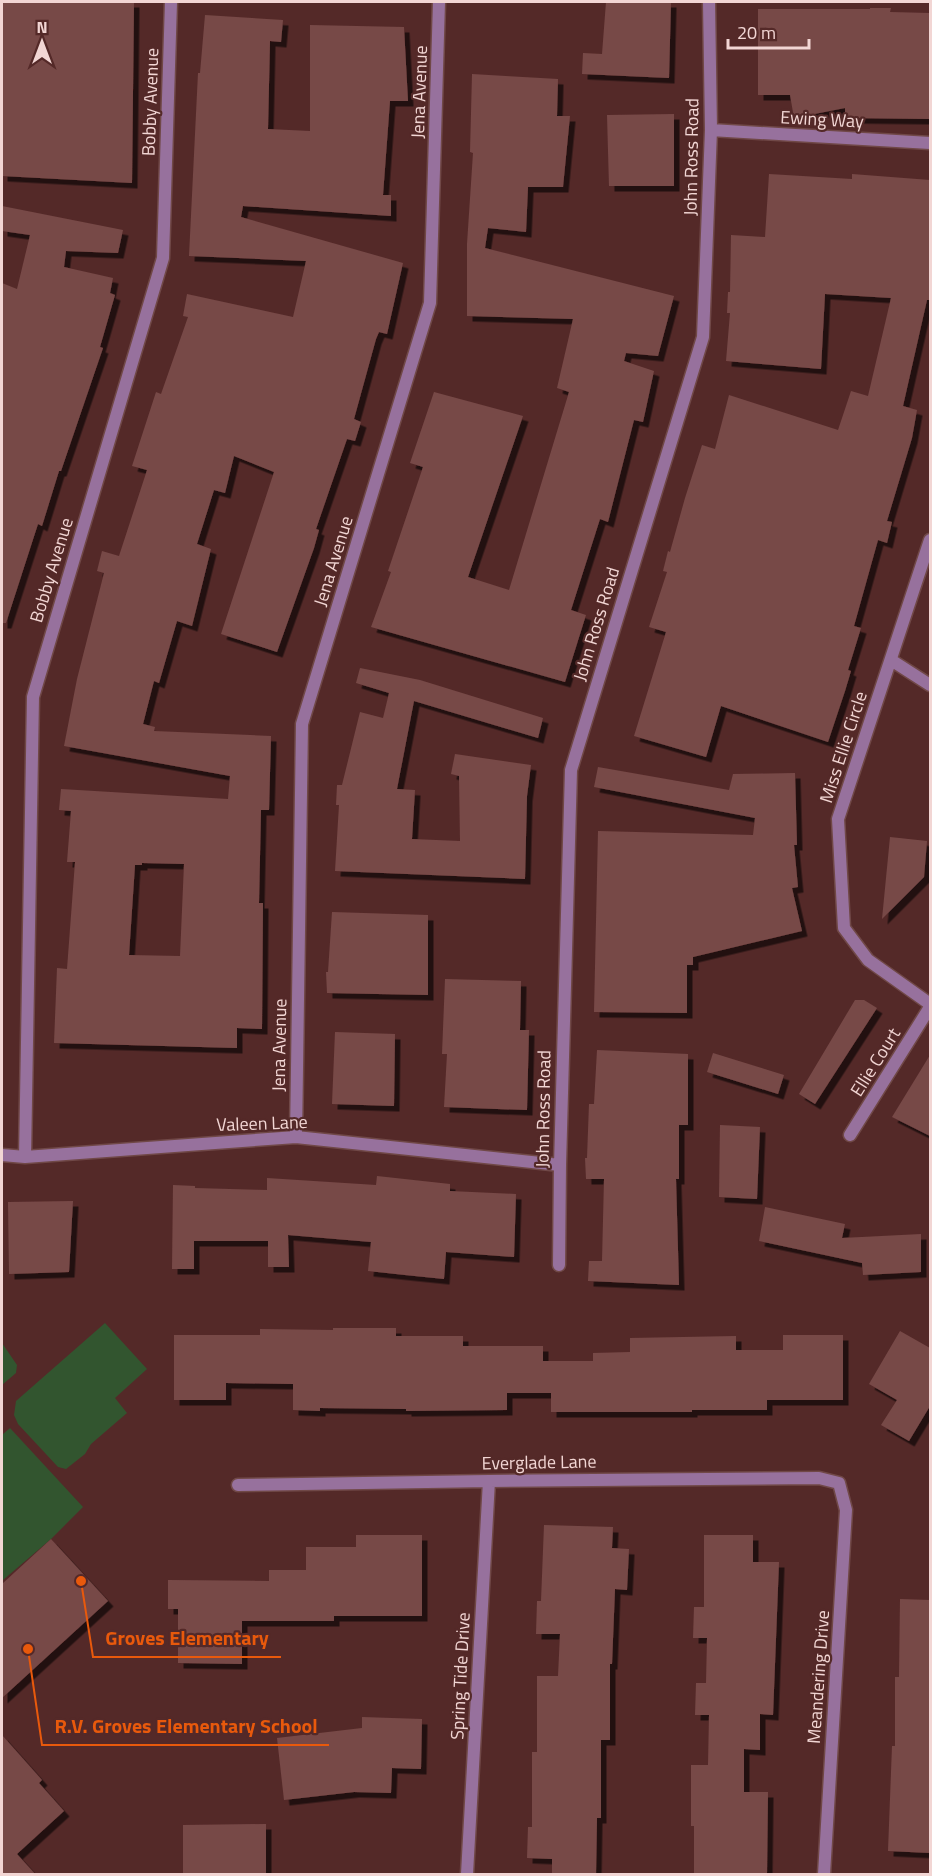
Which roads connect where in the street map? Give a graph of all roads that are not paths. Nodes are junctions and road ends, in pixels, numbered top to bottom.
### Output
1 (171, 2) edge
2 (439, 2) edge
3 (709, 2) edge
4 (711, 130) junction
5 (930, 143) edge
6 (930, 540) edge
7 (891, 660) junction
8 (930, 685) edge
9 (930, 1005) edge
10 (850, 1135) dead end
11 (296, 1137) junction
12 (2, 1155) edge
13 (25, 1157) junction
14 (560, 1165) junction
15 (559, 1265) dead end
16 (489, 1480) junction
17 (839, 1483) joint
18 (238, 1485) dead end
19 (467, 1875) edge
20 (824, 1875) edge

1 - 13 street, Bobby Avenue
2 - 11 street, Jena Avenue
3 - 4 street, John Ross Road
4 - 5 street, Ewing Way
4 - 14 street, John Ross Road
6 - 7 street, Miss Ellie Circle
7 - 8 street
7 - 9 street, Miss Ellie Circle
9 - 10 street, Ellie Court
11 - 13 street, Valeen Lane
11 - 14 street, Valeen Lane
12 - 13 street, Valeen Lane
14 - 15 street, John Ross Road
16 - 17 street, Everglade Lane
16 - 18 street, Everglade Lane
16 - 19 street, Spring Tide Drive
17 - 20 street, Meandering Drive

